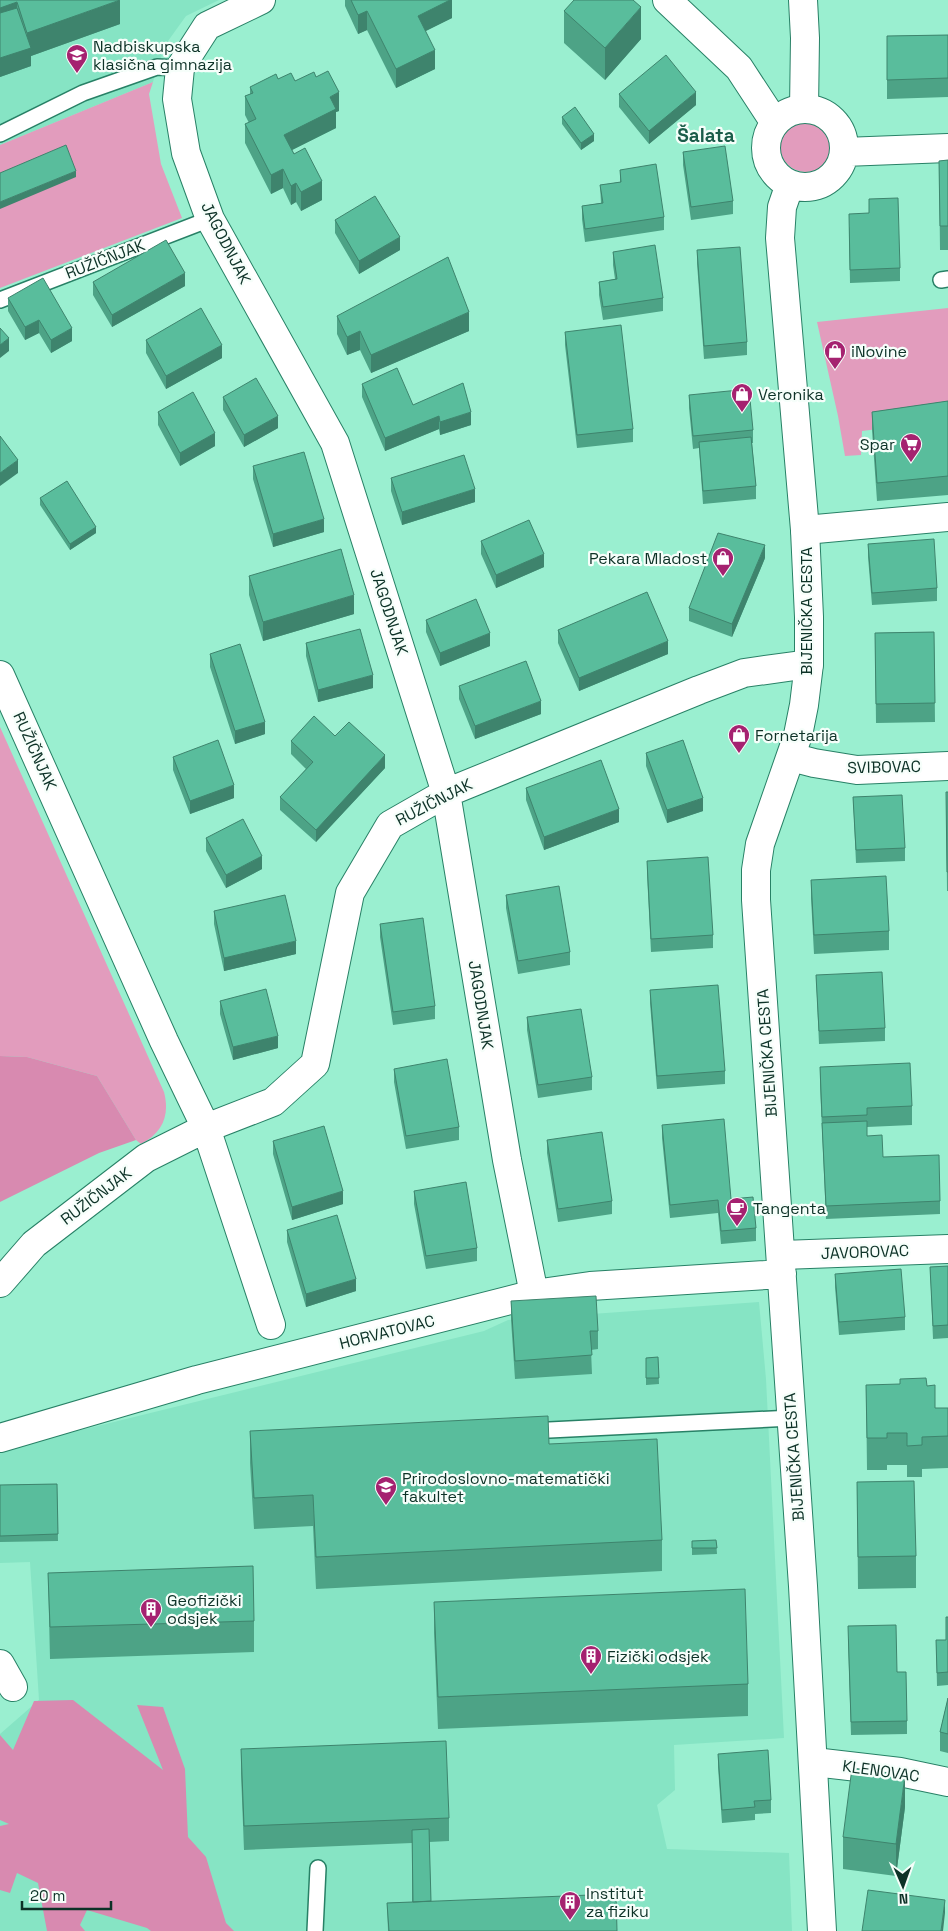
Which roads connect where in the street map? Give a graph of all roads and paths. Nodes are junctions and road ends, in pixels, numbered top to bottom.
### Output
1 (261, 0) edge
2 (667, 0) edge
3 (803, 0) edge
4 (180, 68) junction
5 (804, 109) junction
6 (775, 123) junction
7 (0, 134) edge
8 (948, 148) edge
9 (844, 152) junction
10 (790, 184) junction
11 (210, 219) junction
12 (0, 300) edge
13 (948, 517) edge
14 (805, 530) junction
15 (809, 664) junction
16 (0, 675) edge
17 (792, 757) junction
18 (948, 766) edge
19 (446, 793) junction
20 (206, 1128) junction
21 (948, 1248) edge
22 (782, 1264) junction
23 (0, 1283) edge
24 (534, 1294) junction
25 (271, 1325) dead end
26 (792, 1418) junction
27 (515, 1432) edge
28 (0, 1438) edge
29 (814, 1762) junction
30 (948, 1782) edge
31 (318, 1868) dead end
32 (315, 1931) edge
33 (822, 1931) edge

1 - 4 street, JAGODNJAK
2 - 6 street
3 - 5 street
4 - 7 lane
4 - 11 street, JAGODNJAK
5 - 6 street
5 - 9 street
6 - 10 street
8 - 9 street
9 - 10 street
10 - 14 street, BIJENIČKA CESTA
11 - 12 lane, RUŽIČNJAK
11 - 19 street, JAGODNJAK
13 - 14 street
14 - 15 street, BIJENIČKA CESTA
15 - 17 street, BIJENIČKA CESTA
15 - 19 street, RUŽIČNJAK
16 - 20 street, RUŽIČNJAK
17 - 18 street, SVIBOVAC
17 - 22 street, BIJENIČKA CESTA
19 - 20 street, RUŽIČNJAK
19 - 24 street, JAGODNJAK
20 - 23 street, RUŽIČNJAK
20 - 25 street, RUŽIČNJAK
21 - 22 street, JAVOROVAC
22 - 24 street, HORVATOVAC
22 - 26 street, BIJENIČKA CESTA
24 - 28 street, HORVATOVAC
26 - 27 lane
26 - 29 street, BIJENIČKA CESTA
29 - 30 street, KLENOVAC
29 - 33 street, BIJENIČKA CESTA
31 - 32 lane

